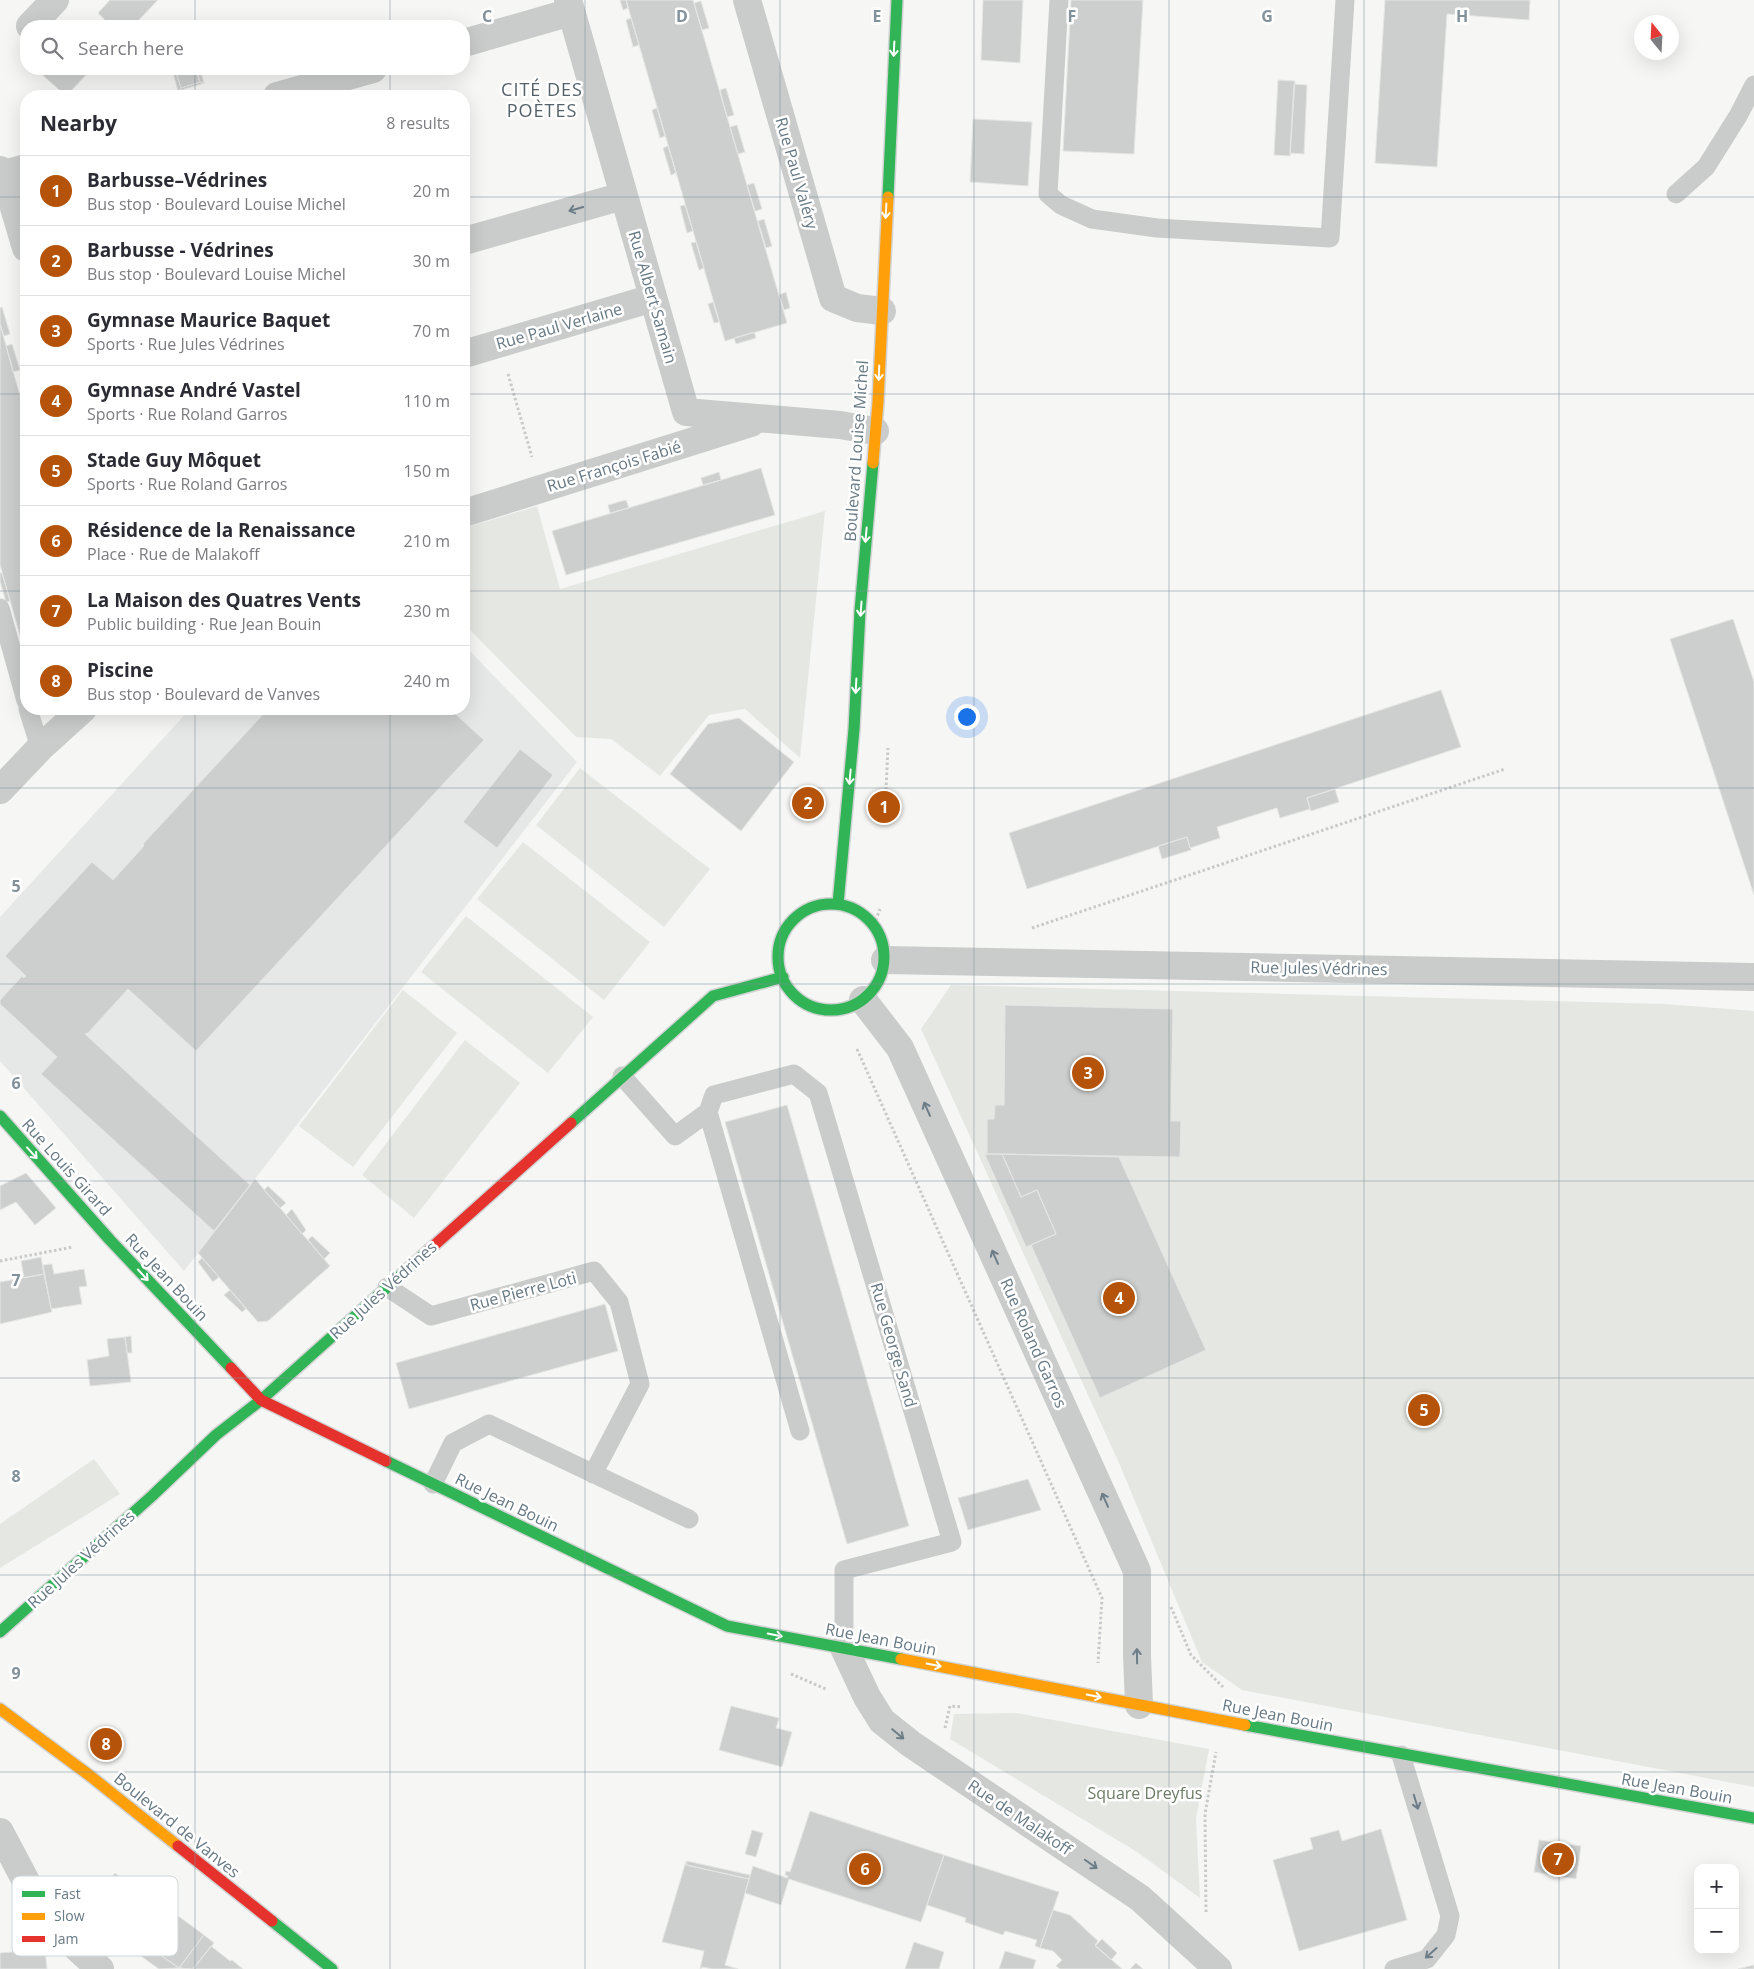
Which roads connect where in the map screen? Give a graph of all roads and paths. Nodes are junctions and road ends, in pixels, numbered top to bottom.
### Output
1 (55, 0) edge
2 (747, 0) edge
3 (897, 0) edge
4 (1059, 0) edge
5 (1345, 0) edge
6 (570, 6) edge
7 (36, 20) edge
8 (470, 41) edge
9 (352, 75) edge
10 (1754, 84) edge
11 (298, 90) edge
12 (10, 171) edge
13 (1676, 194) dead end
14 (623, 196) junction
15 (20, 219) edge
16 (470, 239) edge
17 (653, 298) junction
18 (882, 311) junction
19 (499, 344) junction
20 (470, 352) edge
21 (765, 418) junction
22 (875, 431) junction
23 (541, 489) junction
24 (470, 511) edge
25 (0, 608) edge
26 (20, 680) edge
27 (30, 715) edge
28 (76, 715) edge
29 (40, 748) junction
30 (1505, 769) dead end
31 (0, 790) edge
32 (838, 904) junction
33 (880, 909) dead end
34 (874, 925) junction
35 (885, 960) junction
36 (1030, 962) junction
37 (1754, 977) edge
38 (782, 978) junction
39 (852, 1005) junction
40 (622, 1076) junction
41 (708, 1112) junction
42 (0, 1116) edge
43 (110, 1240) junction
44 (0, 1261) edge
45 (387, 1287) junction
46 (261, 1400) junction
47 (800, 1431) dead end
48 (593, 1474) junction
49 (432, 1484) junction
50 (689, 1519) dead end
51 (0, 1632) edge
52 (844, 1648) junction
53 (1091, 1695) junction
54 (1139, 1705) junction
55 (950, 1706) dead end
56 (0, 1709) edge
57 (944, 1732) dead end
58 (1217, 1745) dead end
59 (1402, 1755) junction
60 (1754, 1818) edge
61 (0, 1832) edge
62 (23, 1876) edge
63 (1206, 1916) dead end
64 (86, 1956) edge
65 (100, 1969) edge
66 (332, 1969) edge
67 (1218, 1969) edge
68 (1394, 1969) edge

1 - 7 street
2 - 18 street, Rue Paul Valéry
3 -> 18 street, Boulevard Louise Michel
4 - 5 lane
6 - 8 street
6 - 14 street, Rue Albert Samain
9 - 11 street
10 - 13 lane
12 - 15 street
14 -> 16 street
14 - 17 street, Rue Albert Samain
17 - 19 street, Rue Paul Verlaine
17 - 21 street, Rue Albert Samain
18 -> 22 street, Boulevard Louise Michel
19 - 20 street, Rue Paul Verlaine
19 - 23 path
21 - 22 street, Rue Albert Samain
21 - 23 street, Rue François Fabié
22 -> 32 street, Boulevard Louise Michel
23 - 24 street, Rue François Fabié
25 - 26 lane
27 - 29 lane
28 - 29 street
29 - 31 street
30 - 36 path
32 - 34 street
32 - 38 street
33 - 34 path
34 - 35 street
35 - 36 street, Rue Jules Védrines
35 - 39 street
36 - 37 street, Rue Jules Védrines
38 - 39 street
38 - 40 street, Rue Jules Védrines
39 - 53 path
54 -> 39 street, Rue Roland Garros
40 - 41 lane, Rue George Sand
40 - 45 street, Rue Jules Védrines
41 - 47 lane
41 - 52 lane, Rue George Sand
42 -> 43 street, Rue Louis Girard
43 - 44 path
43 -> 46 street, Rue Jean Bouin
45 - 46 street, Rue Jules Védrines
45 - 48 lane, Rue Pierre Loti
46 - 49 street, Rue Jean Bouin
46 - 51 street, Rue Jules Védrines
48 - 49 lane
48 - 50 lane
49 -> 52 street, Rue Jean Bouin
52 -> 53 street, Rue Jean Bouin
52 -> 67 street, Rue de Malakoff
53 -> 54 street, Rue Jean Bouin
54 - 59 street, Rue Jean Bouin
55 - 57 path
56 - 66 street, Boulevard de Vanves
58 - 63 path
59 - 60 street, Rue Jean Bouin
59 -> 68 lane
61 - 62 street
64 - 65 street

